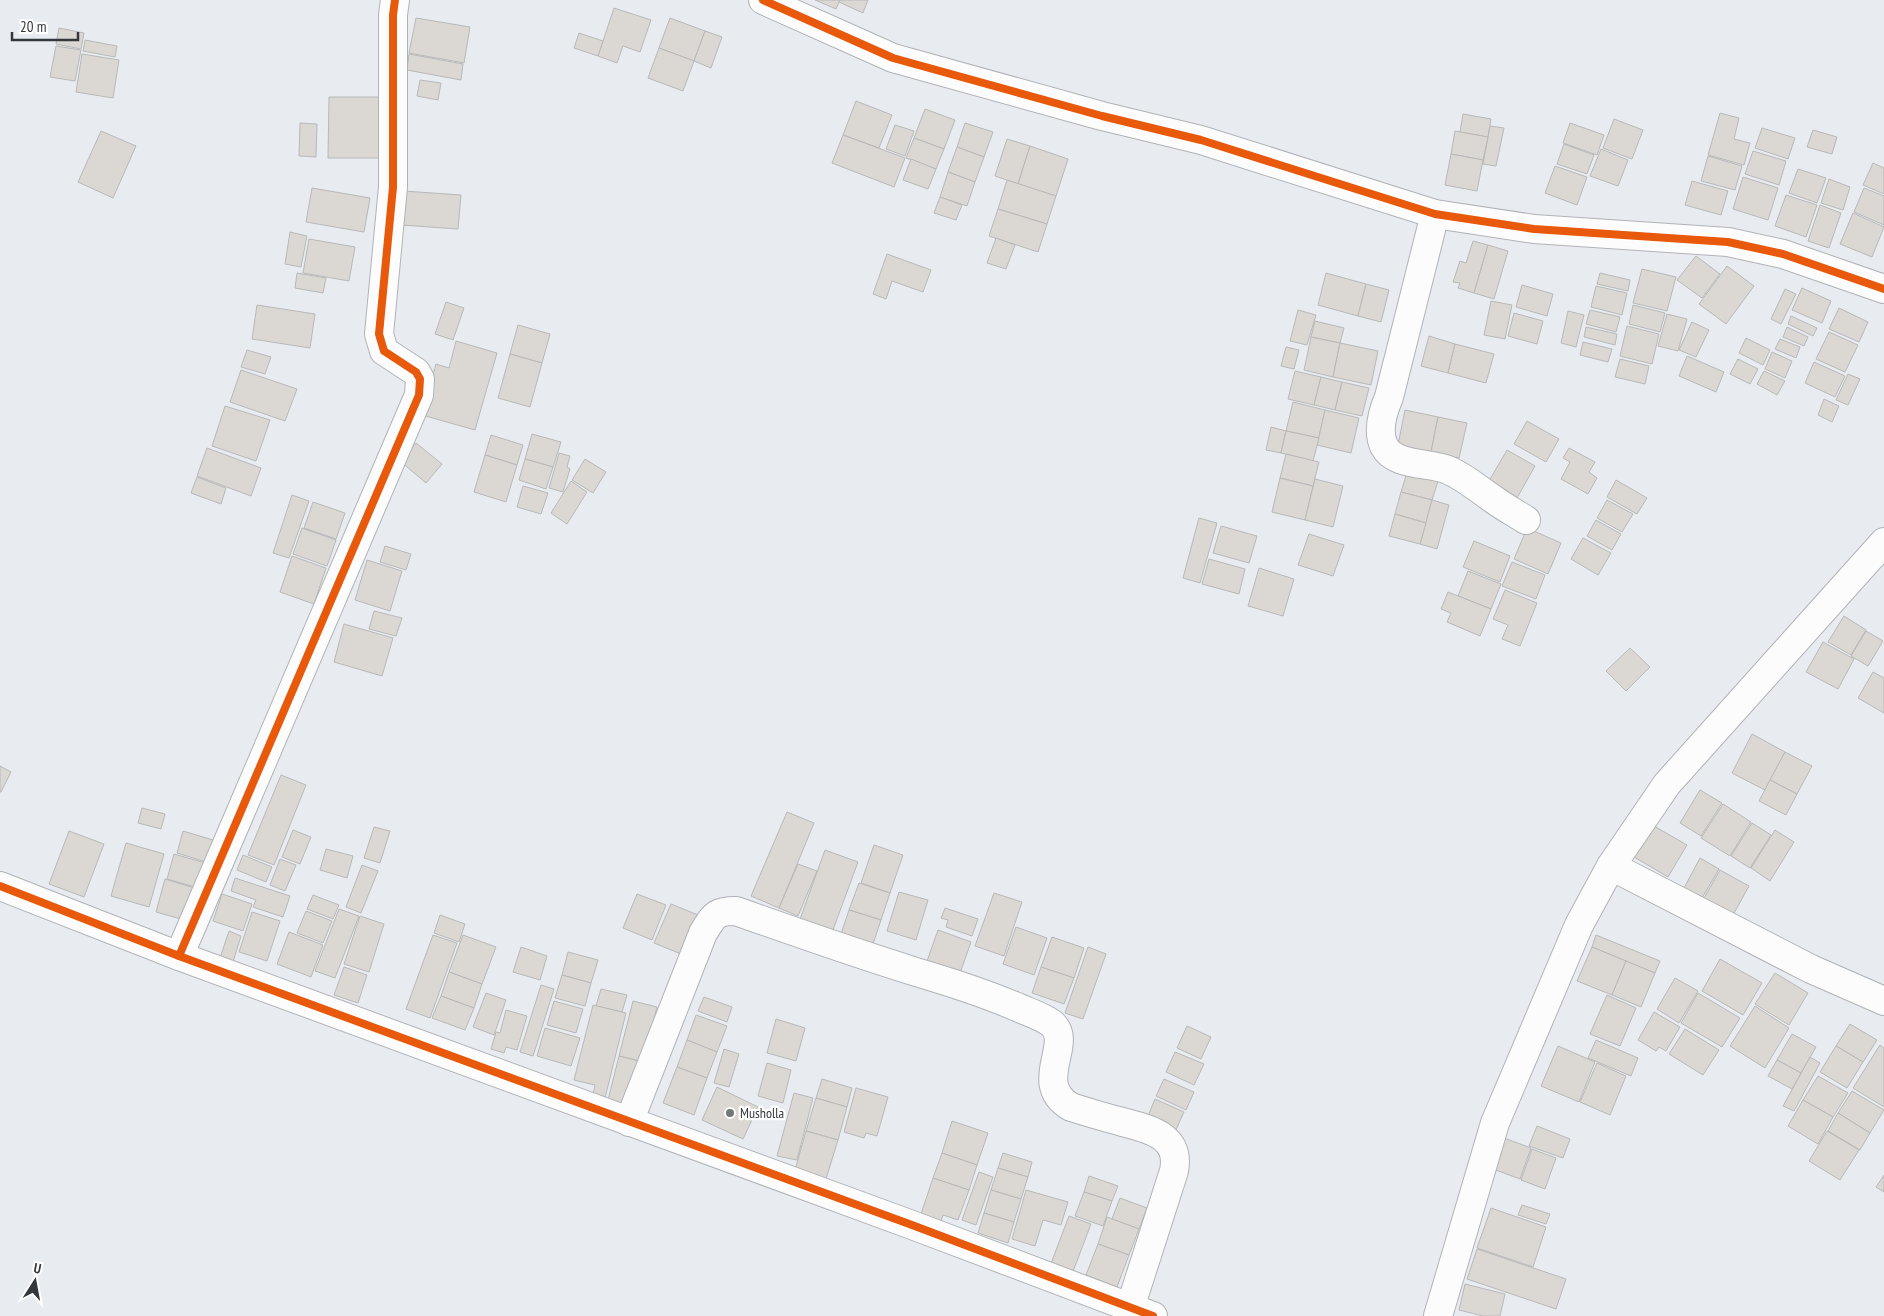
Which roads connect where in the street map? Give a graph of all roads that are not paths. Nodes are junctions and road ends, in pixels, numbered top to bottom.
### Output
1 (395, 0) edge
2 (763, 0) edge
3 (1436, 214) junction
4 (1884, 289) edge
5 (1526, 520) dead end
6 (1884, 542) edge
7 (1611, 866) junction
8 (0, 886) edge
9 (179, 956) junction
10 (1884, 1001) edge
11 (629, 1122) junction
12 (1141, 1312) edge
13 (1438, 1316) edge

1 - 9 street
2 - 3 street
3 - 4 street
3 - 5 street
6 - 7 street
7 - 10 street
7 - 13 street
8 - 9 street
9 - 11 street
11 - 12 street
11 - 12 street

